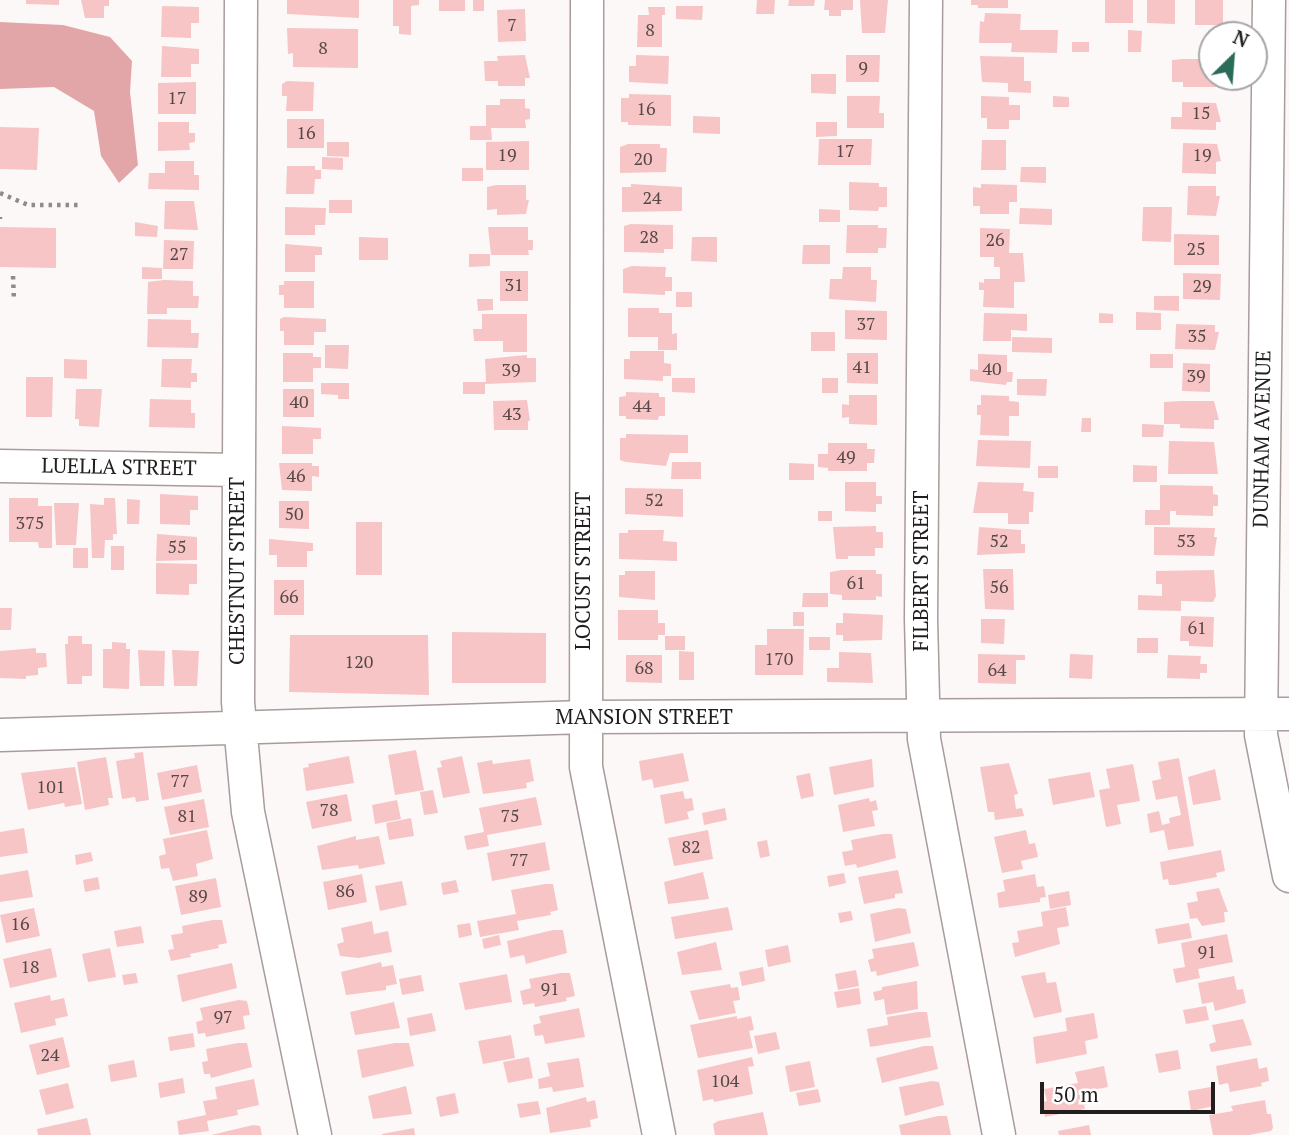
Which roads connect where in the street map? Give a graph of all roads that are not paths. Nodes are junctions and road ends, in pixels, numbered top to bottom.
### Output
1 (241, 0) edge
2 (587, 0) edge
3 (926, 0) edge
4 (1269, 0) edge
5 (0, 466) edge
6 (238, 470) junction
7 (1275, 714) edge
8 (923, 716) junction
9 (585, 717) junction
10 (241, 727) junction
11 (0, 735) edge
12 (1289, 876) edge
13 (315, 1135) edge
14 (659, 1135) edge
15 (999, 1135) edge

1 - 6 street, CHESTNUT STREET
2 - 9 street, LOCUST STREET
3 - 8 street, FILBERT STREET
4 - 7 street, DUNHAM AVENUE
5 - 6 street, LUELLA STREET
6 - 10 street, CHESTNUT STREET
7 - 8 street, MANSION STREET
7 - 12 street, DUNHAM AVENUE
8 - 9 street, MANSION STREET
8 - 15 street, FILBERT STREET
9 - 10 street, MANSION STREET
9 - 14 street, LOCUST STREET
10 - 11 street, MANSION STREET
10 - 13 street, CHESTNUT STREET

